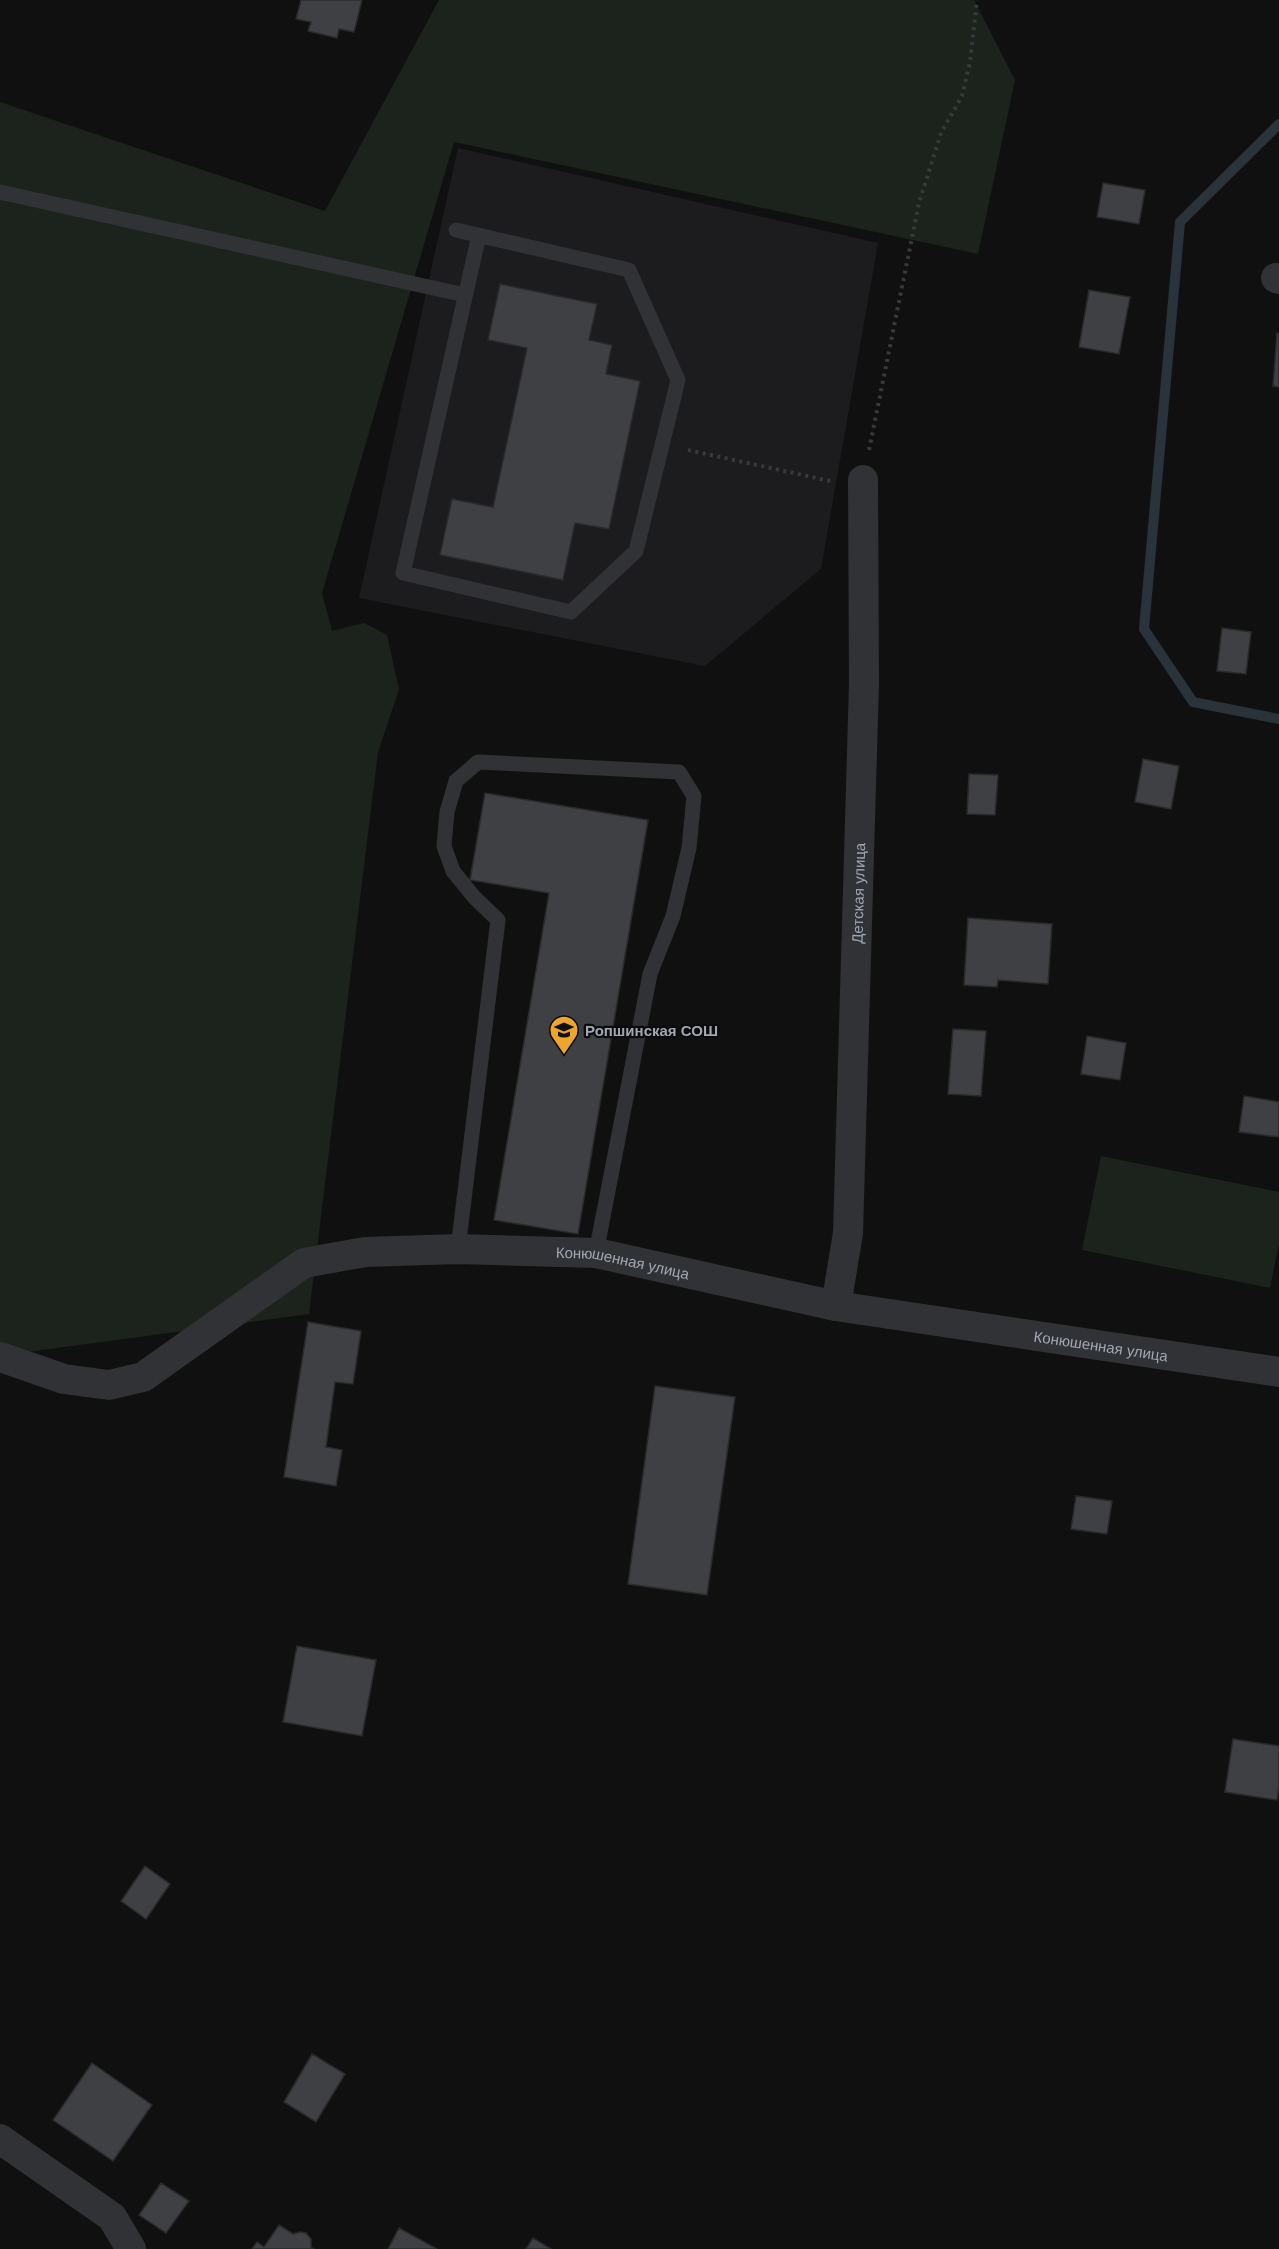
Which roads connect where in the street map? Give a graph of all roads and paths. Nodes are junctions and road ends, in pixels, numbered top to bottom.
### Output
1 (977, 0) edge
2 (0, 192) edge
3 (456, 230) dead end
4 (479, 235) junction
5 (465, 295) junction
6 (662, 444) junction
7 (863, 484) junction
8 (458, 1249) junction
9 (596, 1253) junction
10 (836, 1306) junction
11 (0, 1357) edge
12 (1279, 1372) edge
13 (0, 2139) edge
14 (131, 2249) edge

1 - 7 path
2 - 5 lane
3 - 4 lane
4 - 5 lane
4 - 6 lane
5 - 6 lane
6 - 7 path
7 - 10 street, Детская улица
8 - 9 street, Конюшенная улица
8 - 9 lane
8 - 11 street, Конюшенная улица
9 - 10 street, Конюшенная улица
10 - 12 street, Конюшенная улица
13 - 14 street

